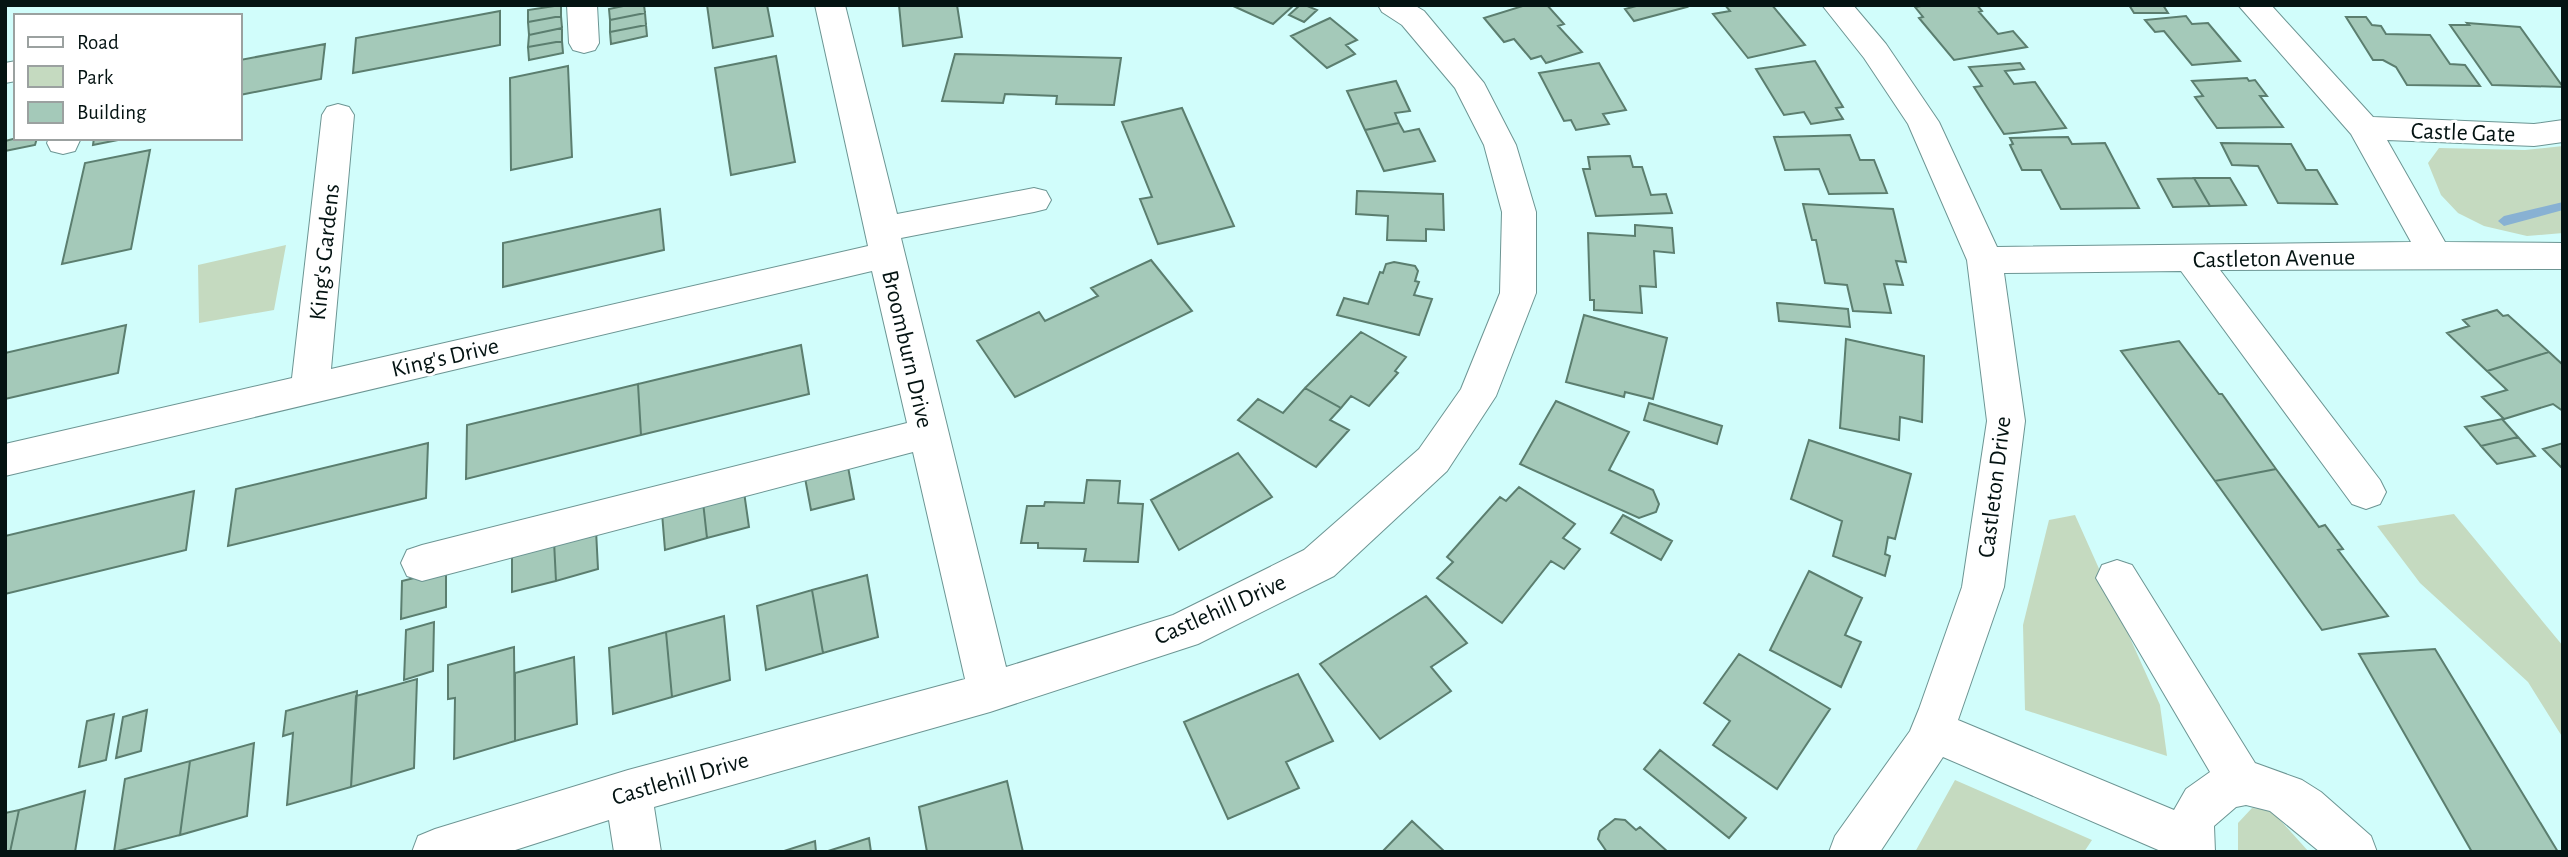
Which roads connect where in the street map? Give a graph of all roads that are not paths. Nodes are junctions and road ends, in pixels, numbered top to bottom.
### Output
1 (582, 5) edge
2 (830, 5) edge
3 (1393, 5) edge
4 (1837, 5) edge
5 (2253, 5) edge
6 (584, 43) dead end
7 (338, 116) dead end
8 (2364, 128) junction
9 (2563, 131) edge
10 (1034, 200) dead end
11 (884, 242) junction
12 (2435, 255) junction
13 (2563, 257) edge
14 (2192, 259) junction
15 (1985, 260) junction
16 (310, 389) junction
17 (928, 433) junction
18 (5, 460) edge
19 (2366, 492) dead end
20 (422, 563) dead end
21 (2117, 578) dead end
22 (990, 692) junction
23 (1933, 731) junction
24 (2242, 783) junction
25 (628, 793) junction
26 (2191, 846) edge
27 (435, 852) edge
28 (638, 852) edge
29 (1852, 852) edge
30 (2354, 852) edge

1 - 6 street
2 - 11 street, Broomburn Drive
3 - 22 street, Castlehill Drive
4 - 15 street, Castleton Drive
5 - 8 street, Castle Gate
7 - 16 street, King's Gardens
8 - 9 street, Castle Gate
8 - 12 street, Castle Gate
10 - 11 street, King's Drive
11 - 16 street, King's Drive
11 - 17 street, Broomburn Drive
12 - 13 street, Castleton Avenue
12 - 14 street, Castleton Avenue
14 - 15 street, Castleton Avenue
14 - 19 street
15 - 23 street, Castleton Drive
16 - 18 street, King's Drive
17 - 20 street
17 - 22 street, Broomburn Drive
21 - 24 street
22 - 25 street, Castlehill Drive
23 - 26 street
23 - 29 street, Castleton Drive
24 - 26 street
24 - 30 street
25 - 27 street, Castlehill Drive
25 - 28 street

